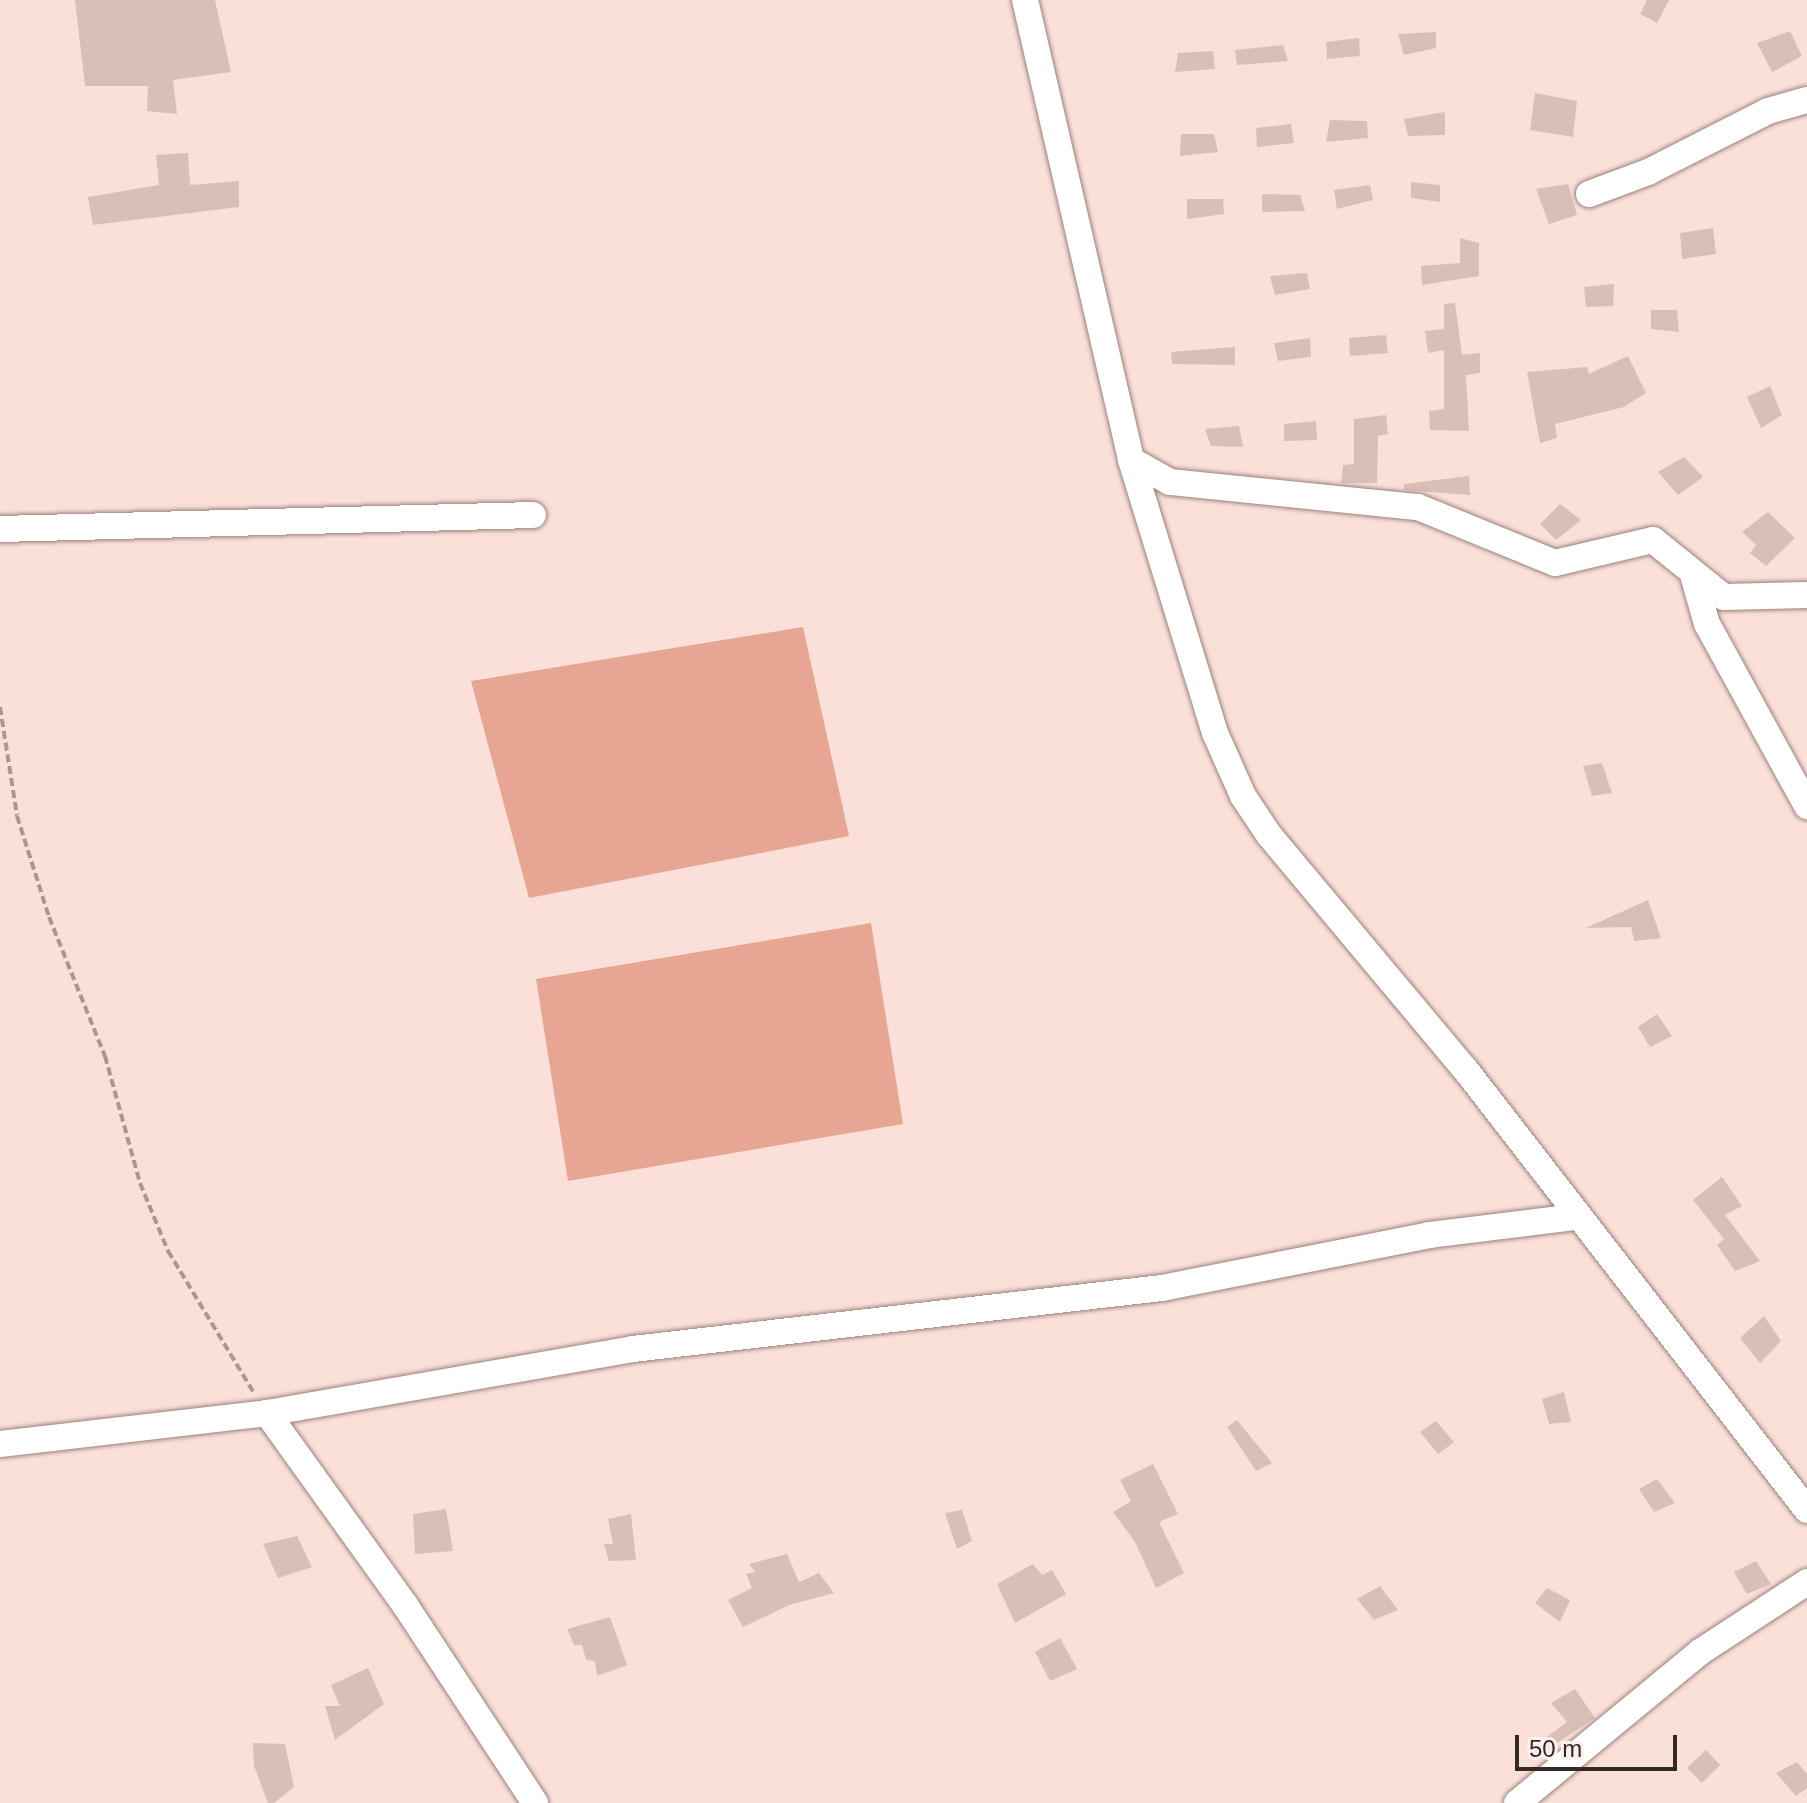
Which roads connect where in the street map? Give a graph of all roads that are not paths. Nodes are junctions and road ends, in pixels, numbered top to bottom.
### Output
1 (1025, 0) edge
2 (1807, 100) edge
3 (1589, 194) dead end
4 (1131, 460) junction
5 (533, 515) dead end
6 (0, 529) edge
7 (1693, 575) junction
8 (1807, 595) edge
9 (1807, 806) edge
10 (1576, 1217) junction
11 (267, 1413) junction
12 (0, 1444) edge
13 (1807, 1510) edge
14 (1807, 1582) edge
15 (535, 1803) edge
16 (1517, 1803) edge

1 - 4 street
2 - 3 street
4 - 7 street
4 - 10 street
5 - 6 street
7 - 8 street
7 - 9 street
10 - 11 street
10 - 13 street
11 - 12 street
11 - 15 street
14 - 16 street

